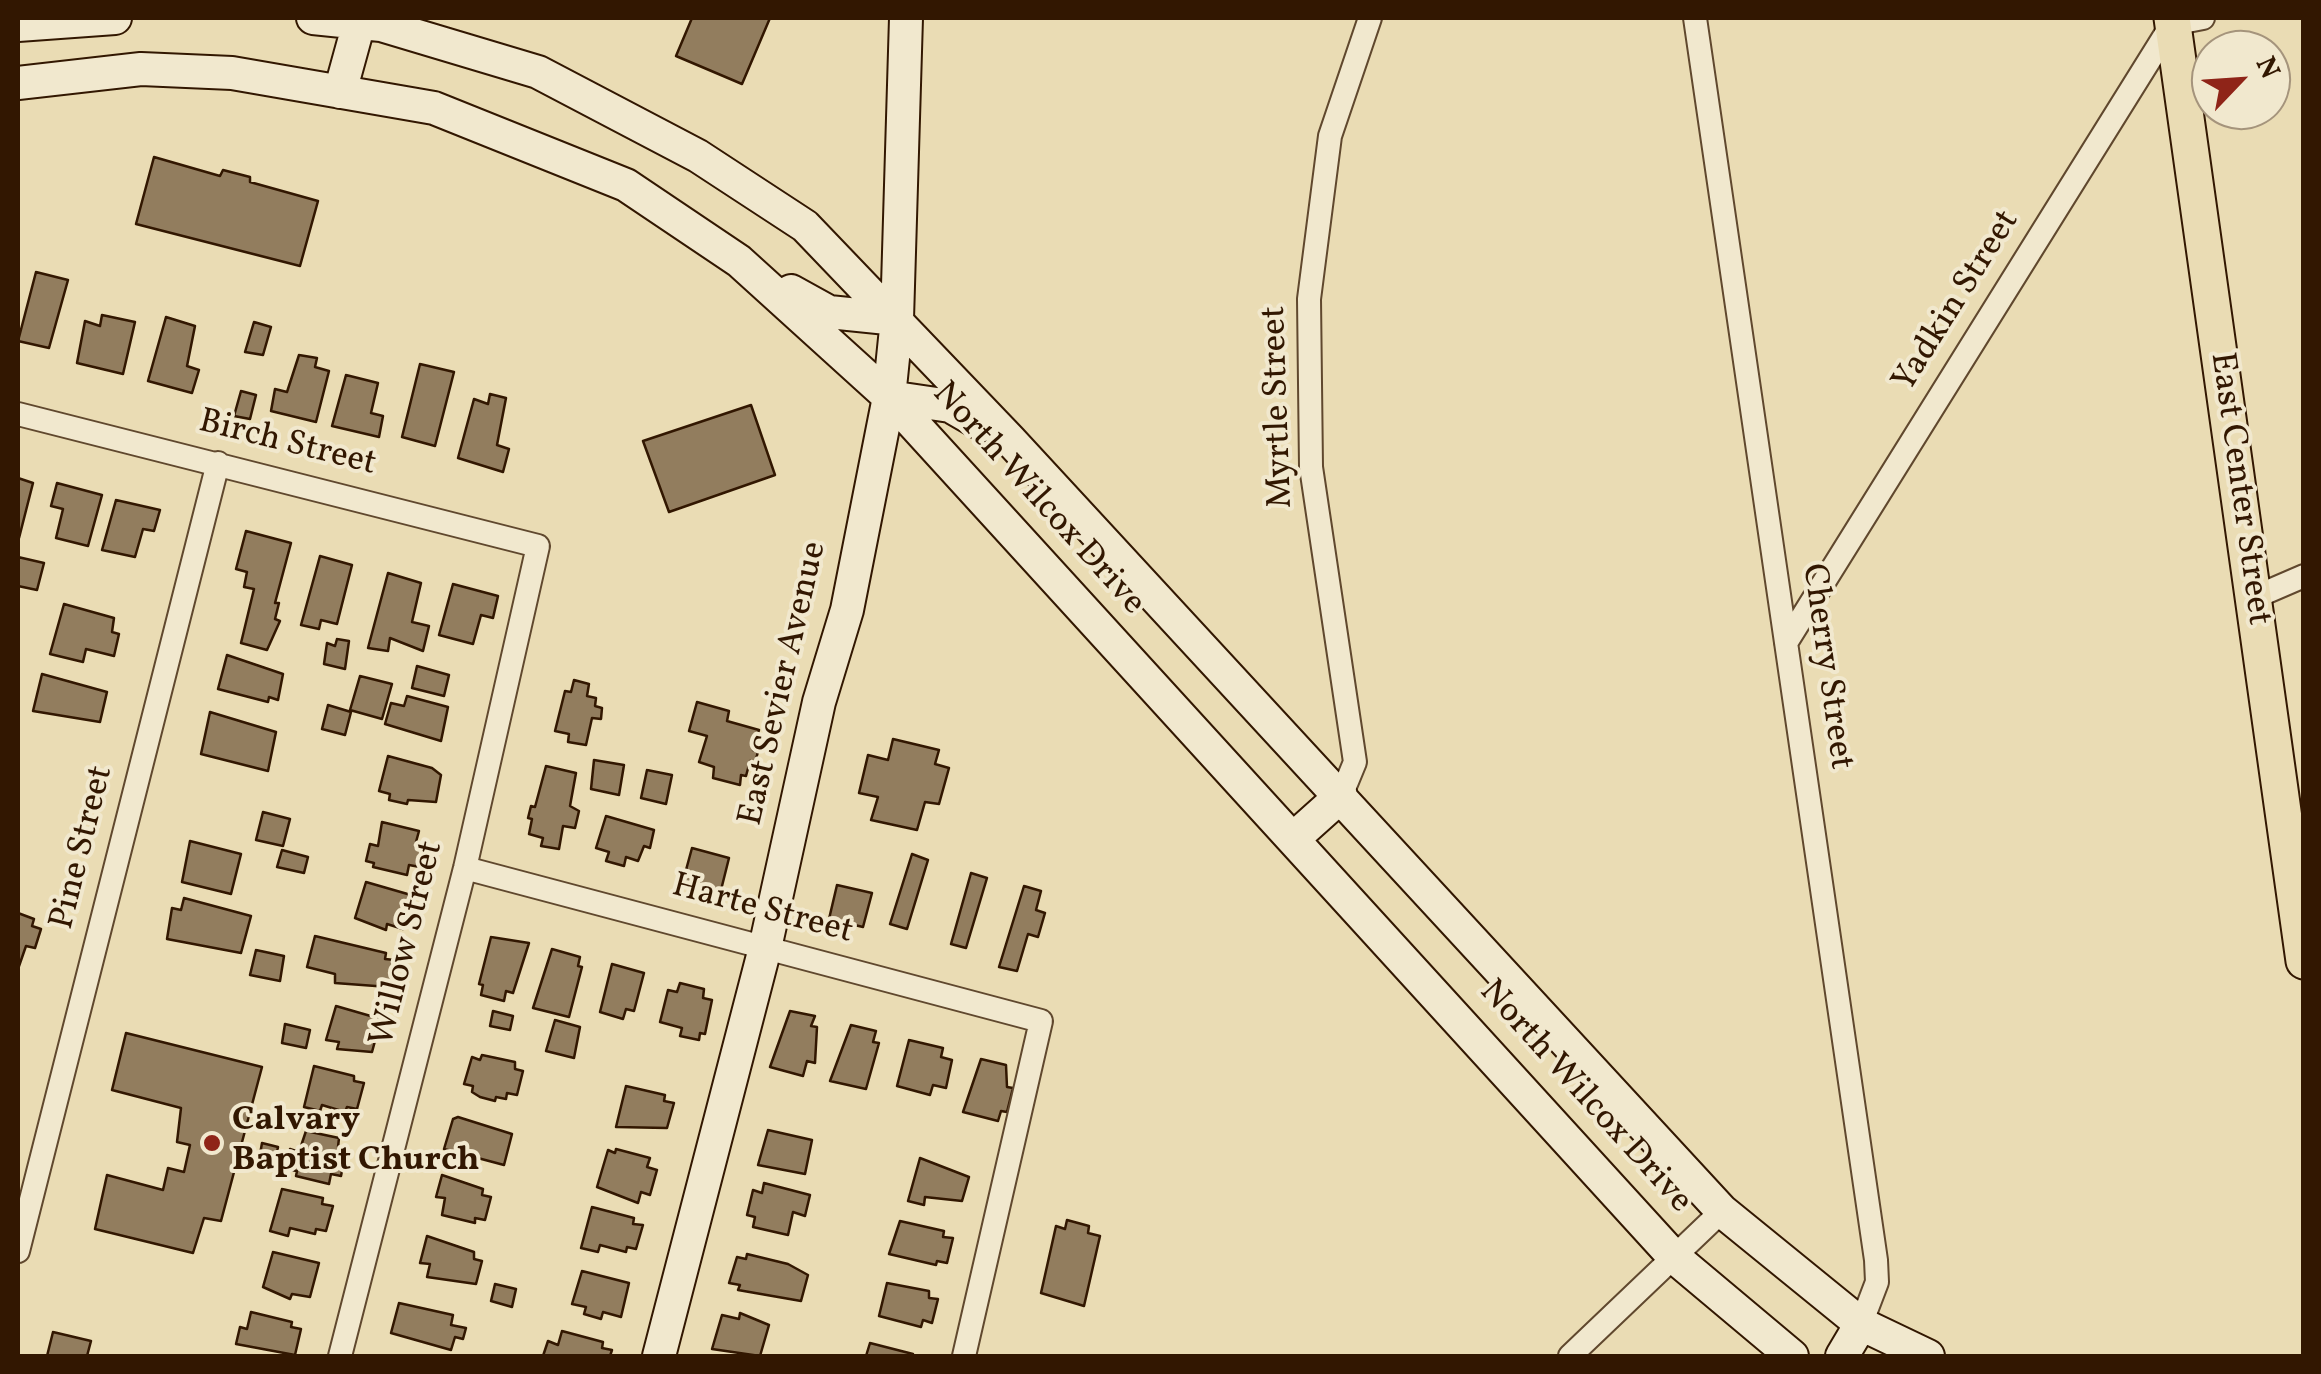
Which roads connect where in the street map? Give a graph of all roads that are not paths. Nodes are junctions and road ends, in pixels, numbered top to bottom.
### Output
1 (115, 18) edge
2 (313, 18) edge
3 (906, 18) edge
4 (1370, 18) edge
5 (1695, 18) edge
6 (2182, 20) edge
7 (359, 23) junction
8 (18, 25) edge
9 (18, 83) edge
10 (340, 92) junction
11 (740, 261) junction
12 (897, 319) junction
13 (888, 397) junction
14 (18, 414) edge
15 (1010, 440) junction
16 (218, 463) junction
17 (538, 546) joint
18 (2304, 576) edge
19 (2253, 598) junction
20 (1786, 643) junction
21 (1341, 796) junction
22 (1293, 839) junction
23 (465, 868) junction
24 (765, 948) junction
25 (2304, 961) edge
26 (1722, 1211) junction
27 (18, 1251) edge
28 (1674, 1257) junction
29 (1861, 1324) junction
30 (340, 1356) edge
31 (658, 1356) edge
32 (964, 1356) edge
33 (1570, 1356) edge
34 (1792, 1356) edge
35 (1842, 1356) edge
36 (1928, 1356) edge

1 - 8 main road
2 - 7 main road, North Wilcox Drive
3 - 12 main road, East Sevier Avenue
4 - 21 street, Myrtle Street
5 - 20 street, Cherry Street
6 - 19 main road, East Center Street
6 - 20 street, Yadkin Street
7 - 10 main road
7 - 12 main road, North Wilcox Drive
9 - 10 main road, North Wilcox Drive
10 - 11 main road, North Wilcox Drive
11 - 12 main road
11 - 13 main road, North Wilcox Drive
12 - 13 main road, East Sevier Avenue
12 - 15 main road, North Wilcox Drive
13 - 15 main road
13 - 22 main road, North Wilcox Drive
13 - 24 main road, East Sevier Avenue
14 - 16 street, Birch Street
15 - 21 main road, North Wilcox Drive
16 - 17 street, Birch Street
16 - 27 street, Pine Street
17 - 23 street, Willow Street
18 - 19 street
19 - 25 main road, East Center Street
20 - 29 street, Cherry Street
21 - 22 main road
21 - 26 main road, North Wilcox Drive
22 - 28 main road, North Wilcox Drive
23 - 24 street, Harte Street
23 - 30 street, Willow Street
24 - 31 main road, East Sevier Avenue
24 - 32 street, Harte Street
26 - 28 street
26 - 29 main road, North Wilcox Drive
28 - 33 street
28 - 34 main road, North Wilcox Drive
29 - 35 main road
29 - 36 main road, North Wilcox Drive

